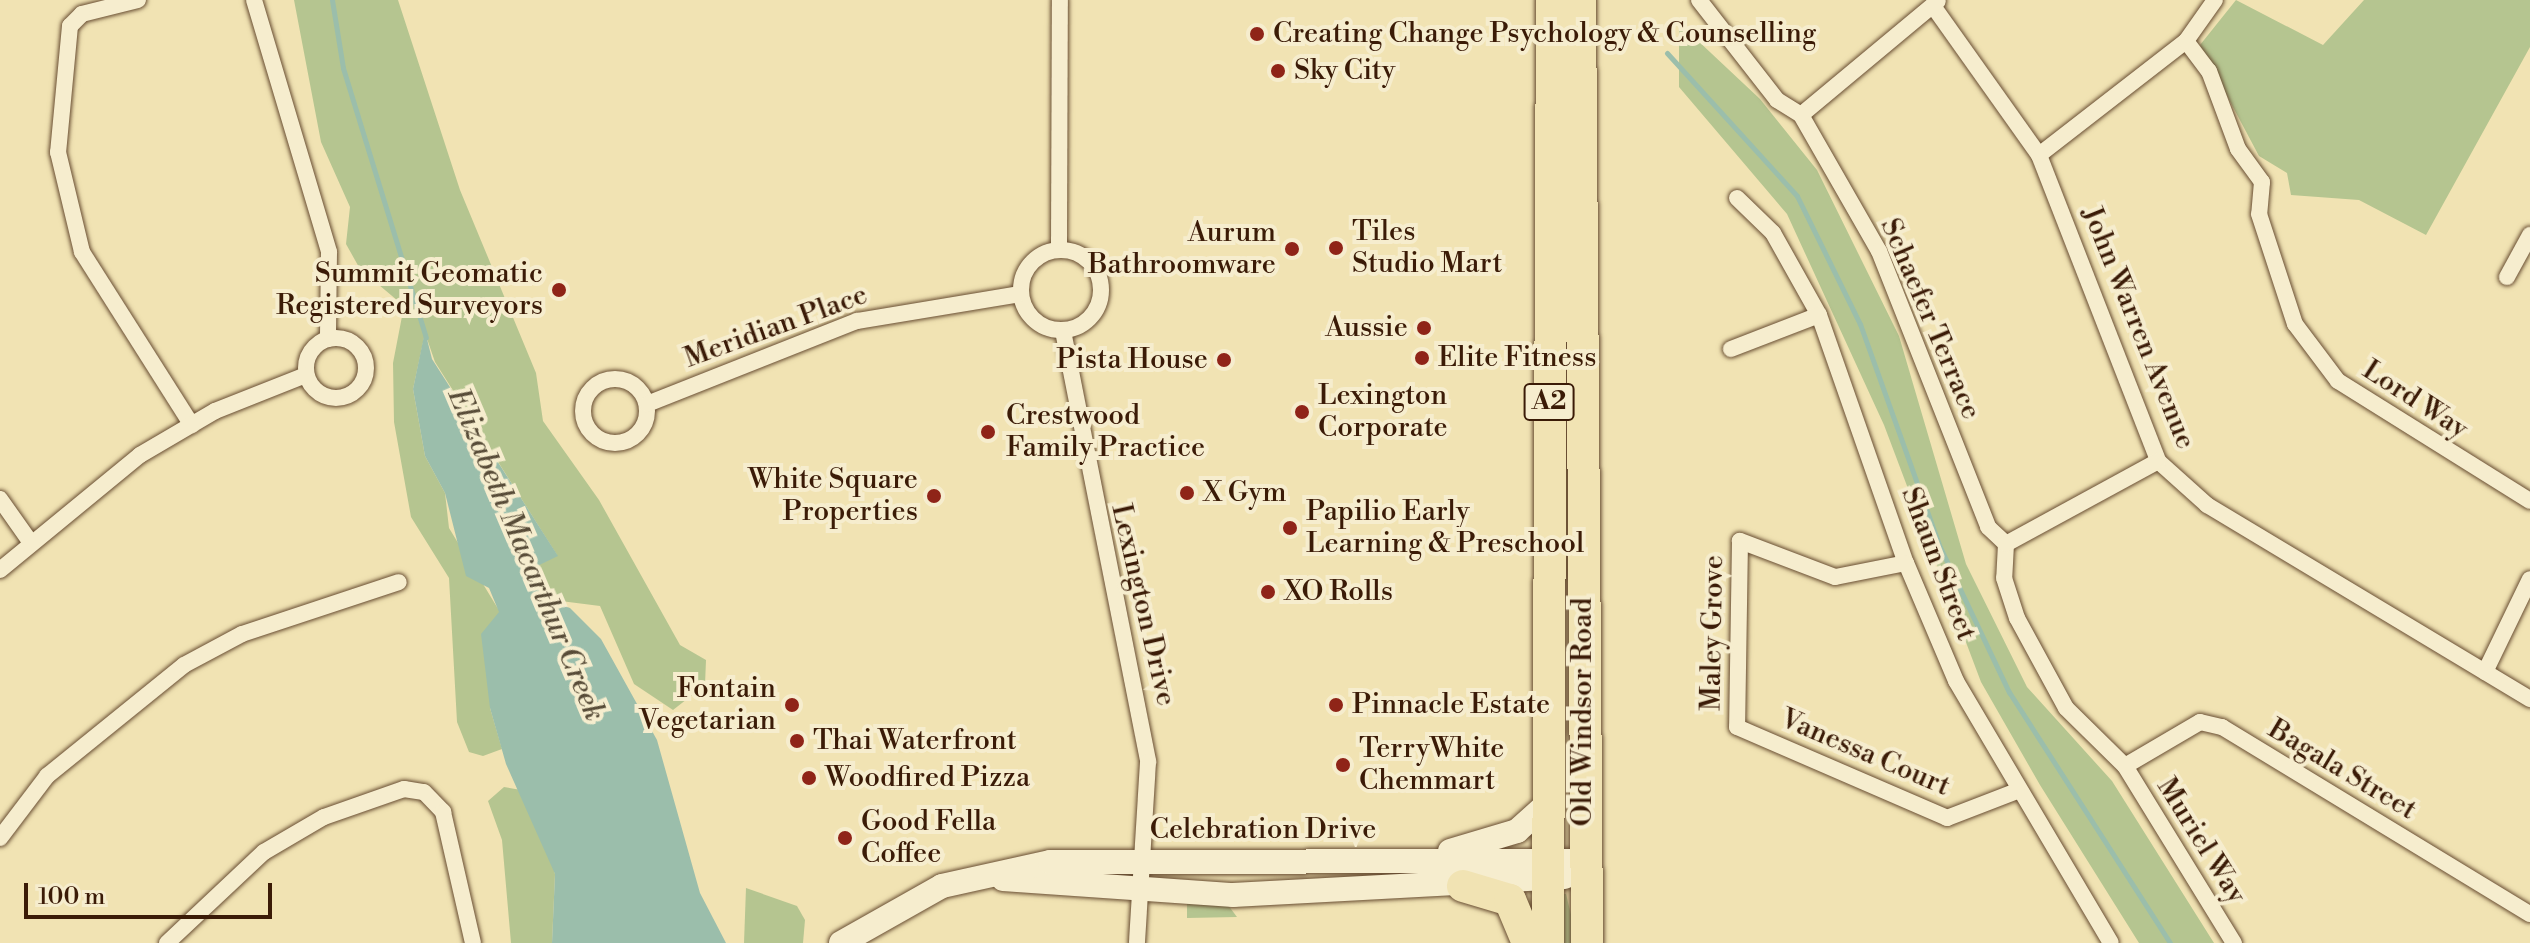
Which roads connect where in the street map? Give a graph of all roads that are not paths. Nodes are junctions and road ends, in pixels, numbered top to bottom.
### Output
1 (138, 0) edge
2 (254, 0) edge
3 (1060, 0) edge
4 (1552, 0) edge
5 (1580, 0) edge
6 (1699, 0) edge
7 (2215, 0) edge
8 (1936, 3) edge
9 (2186, 41) junction
10 (1801, 115) junction
11 (2039, 155) junction
12 (1737, 198) dead end
13 (2530, 235) edge
14 (1059, 249) junction
15 (2507, 277) dead end
16 (1020, 294) junction
17 (1819, 315) junction
18 (1063, 331) junction
19 (328, 339) junction
20 (1731, 349) dead end
21 (306, 375) junction
22 (647, 404) junction
23 (192, 425) junction
24 (2158, 461) junction
25 (0, 499) edge
26 (2530, 501) edge
27 (31, 543) junction
28 (2006, 544) junction
29 (1906, 563) junction
30 (0, 570) edge
31 (2530, 579) edge
32 (399, 582) dead end
33 (2485, 672) junction
34 (2530, 699) edge
35 (1737, 727) joint
36 (2125, 766) junction
37 (2017, 791) junction
38 (1546, 805) junction
39 (0, 838) edge
40 (1433, 858) junction
41 (1145, 861) junction
42 (1548, 869) junction
43 (1584, 869) junction
44 (981, 877) junction
45 (1463, 886) junction
46 (1141, 892) junction
47 (2530, 914) edge
48 (167, 943) edge
49 (473, 943) edge
50 (841, 943) edge
51 (1137, 943) edge
52 (1528, 943) edge
53 (1548, 943) edge
54 (1587, 943) edge
55 (2111, 943) edge
56 (2234, 943) edge

1 - 23 street
2 - 19 street
3 - 14 street
4 - 38 highway, Old Windsor Road / A2
5 - 43 highway, Old Windsor Road / A2
6 - 10 street
7 - 9 street
8 - 10 street
8 - 11 street, John Warren Avenue
9 - 11 street
9 - 26 street, Lord Way
10 - 28 street, Schaefer Terrace
11 - 24 street, John Warren Avenue
12 - 17 street, Shaun Street
13 - 15 street
14 - 16 street
14 - 18 street
16 - 18 street
16 - 22 street, Meridian Place
17 - 20 street
17 - 29 street, Shaun Street
18 - 41 street, Lexington Drive
19 - 21 street
19 - 21 street
21 - 23 street
22 - 22 street
23 - 27 street
24 - 28 street
24 - 33 street, John Warren Avenue
25 - 27 street
27 - 30 street
28 - 36 street, Muriel Way
29 - 35 street, Maley Grove
29 - 37 street, Shaun Street
31 - 33 street
32 - 39 street
33 - 34 street, John Warren Avenue
35 - 37 street, Vanessa Court
36 - 47 street, Bagala Street
36 - 56 street, Muriel Way
37 - 55 street, Shaun Street
38 - 40 street
38 - 42 highway, Old Windsor Road / A2
40 - 41 street, Celebration Drive
40 - 42 street, Celebration Drive
41 - 44 street, Celebration Drive
41 - 46 street, Lexington Drive
42 - 43 street
42 - 45 street, Celebration Drive
42 - 53 highway, Old Windsor Road / A2
43 - 54 highway, Old Windsor Road / A2
44 - 46 street, Celebration Drive
44 - 50 street, Celebration Drive
45 - 46 street, Celebration Drive
45 - 52 highway
46 - 51 street, Lexington Drive
48 - 49 street

